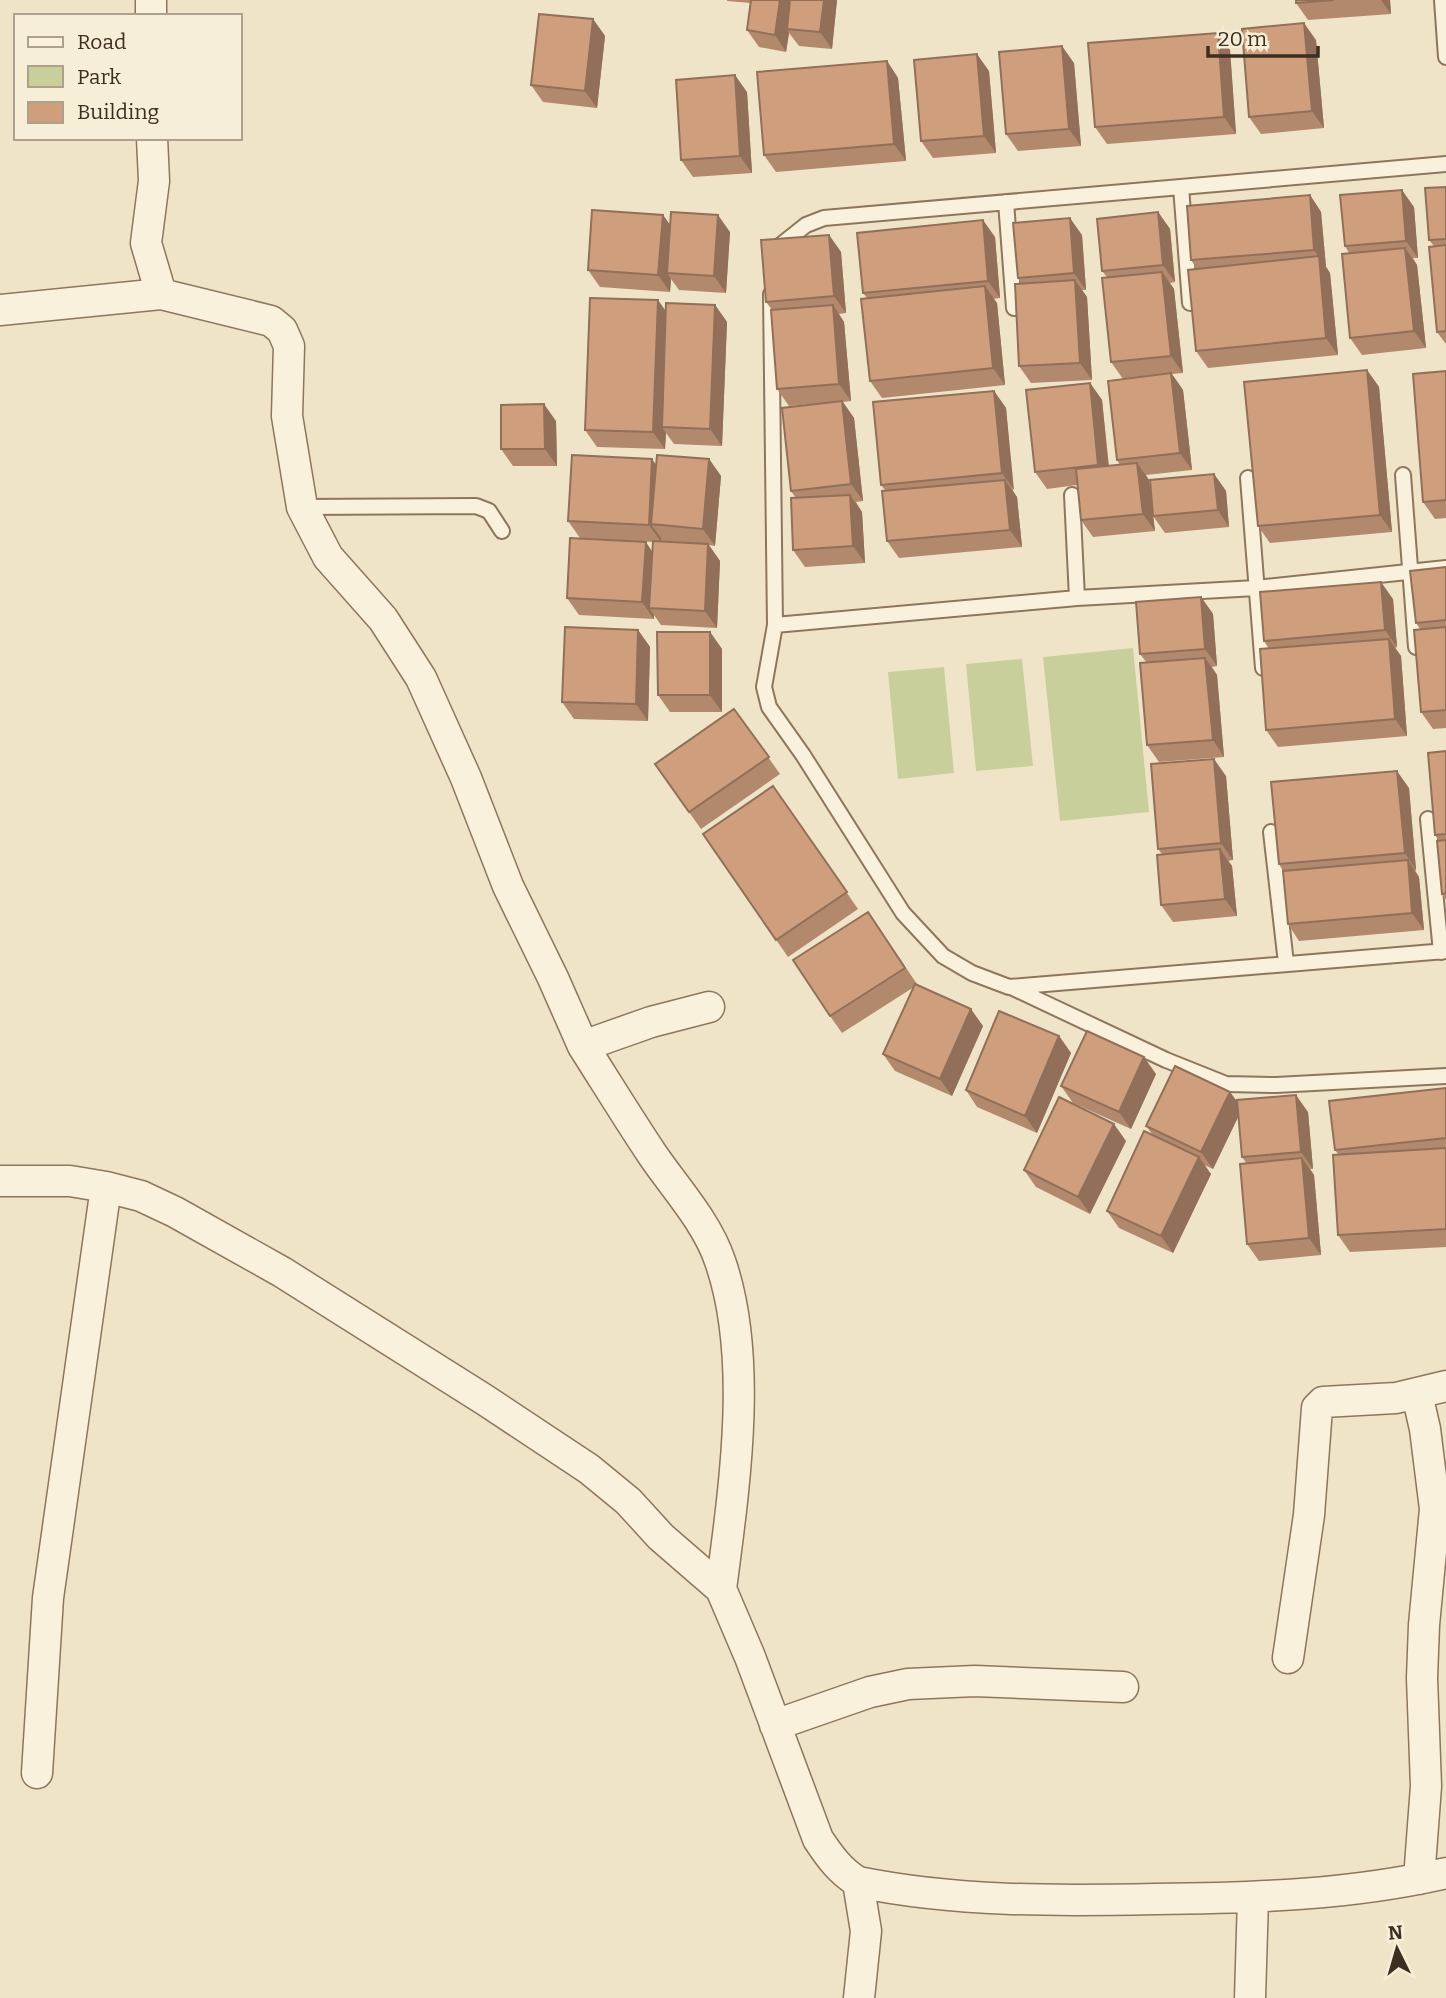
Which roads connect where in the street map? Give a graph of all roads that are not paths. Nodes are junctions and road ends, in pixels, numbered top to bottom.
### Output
1 (1442, 0) edge
2 (1446, 57) edge
3 (152, 140) edge
4 (1446, 164) edge
5 (1181, 187) junction
6 (1006, 202) junction
7 (772, 261) edge
8 (771, 285) edge
9 (160, 294) junction
10 (1190, 303) edge
11 (1014, 308) edge
12 (0, 310) edge
13 (1403, 475) dead end
14 (1248, 478) dead end
15 (1072, 495) dead end
16 (302, 507) junction
17 (502, 531) dead end
18 (1446, 568) edge
19 (1410, 571) junction
20 (1256, 588) junction
21 (1077, 598) junction
22 (775, 625) junction
23 (1417, 661) edge
24 (1264, 683) edge
25 (1429, 819) edge
26 (1271, 832) edge
27 (1444, 951) edge
28 (1286, 963) junction
29 (1009, 987) junction
30 (709, 1007) dead end
31 (583, 1046) junction
32 (1446, 1076) edge
33 (0, 1181) edge
34 (106, 1187) junction
35 (1446, 1386) edge
36 (1418, 1394) junction
37 (721, 1589) junction
38 (1288, 1658) dead end
39 (1123, 1687) dead end
40 (775, 1725) junction
41 (37, 1773) dead end
42 (1433, 1876) edge
43 (858, 1882) junction
44 (1252, 1898) junction
45 (859, 1998) edge
46 (1250, 1998) edge

1 - 2 lane
3 - 9 street
4 - 5 lane
5 - 6 lane
5 - 10 lane
6 - 7 lane
6 - 11 lane
8 - 22 lane
9 - 12 street
9 - 16 street
13 - 19 lane
14 - 20 lane
15 - 21 lane
16 - 17 lane
16 - 31 street
18 - 19 lane
19 - 20 lane
19 - 23 lane
20 - 21 lane
20 - 24 lane
21 - 22 lane
22 - 29 lane
25 - 27 lane
26 - 28 lane
27 - 28 lane
28 - 29 lane
29 - 32 lane
30 - 31 street
31 - 37 street
33 - 34 street
34 - 37 street
34 - 41 street
35 - 36 street
36 - 38 street
36 - 42 street
37 - 40 street
39 - 40 street
40 - 43 street
42 - 44 street
43 - 44 street
43 - 45 street
44 - 46 street

